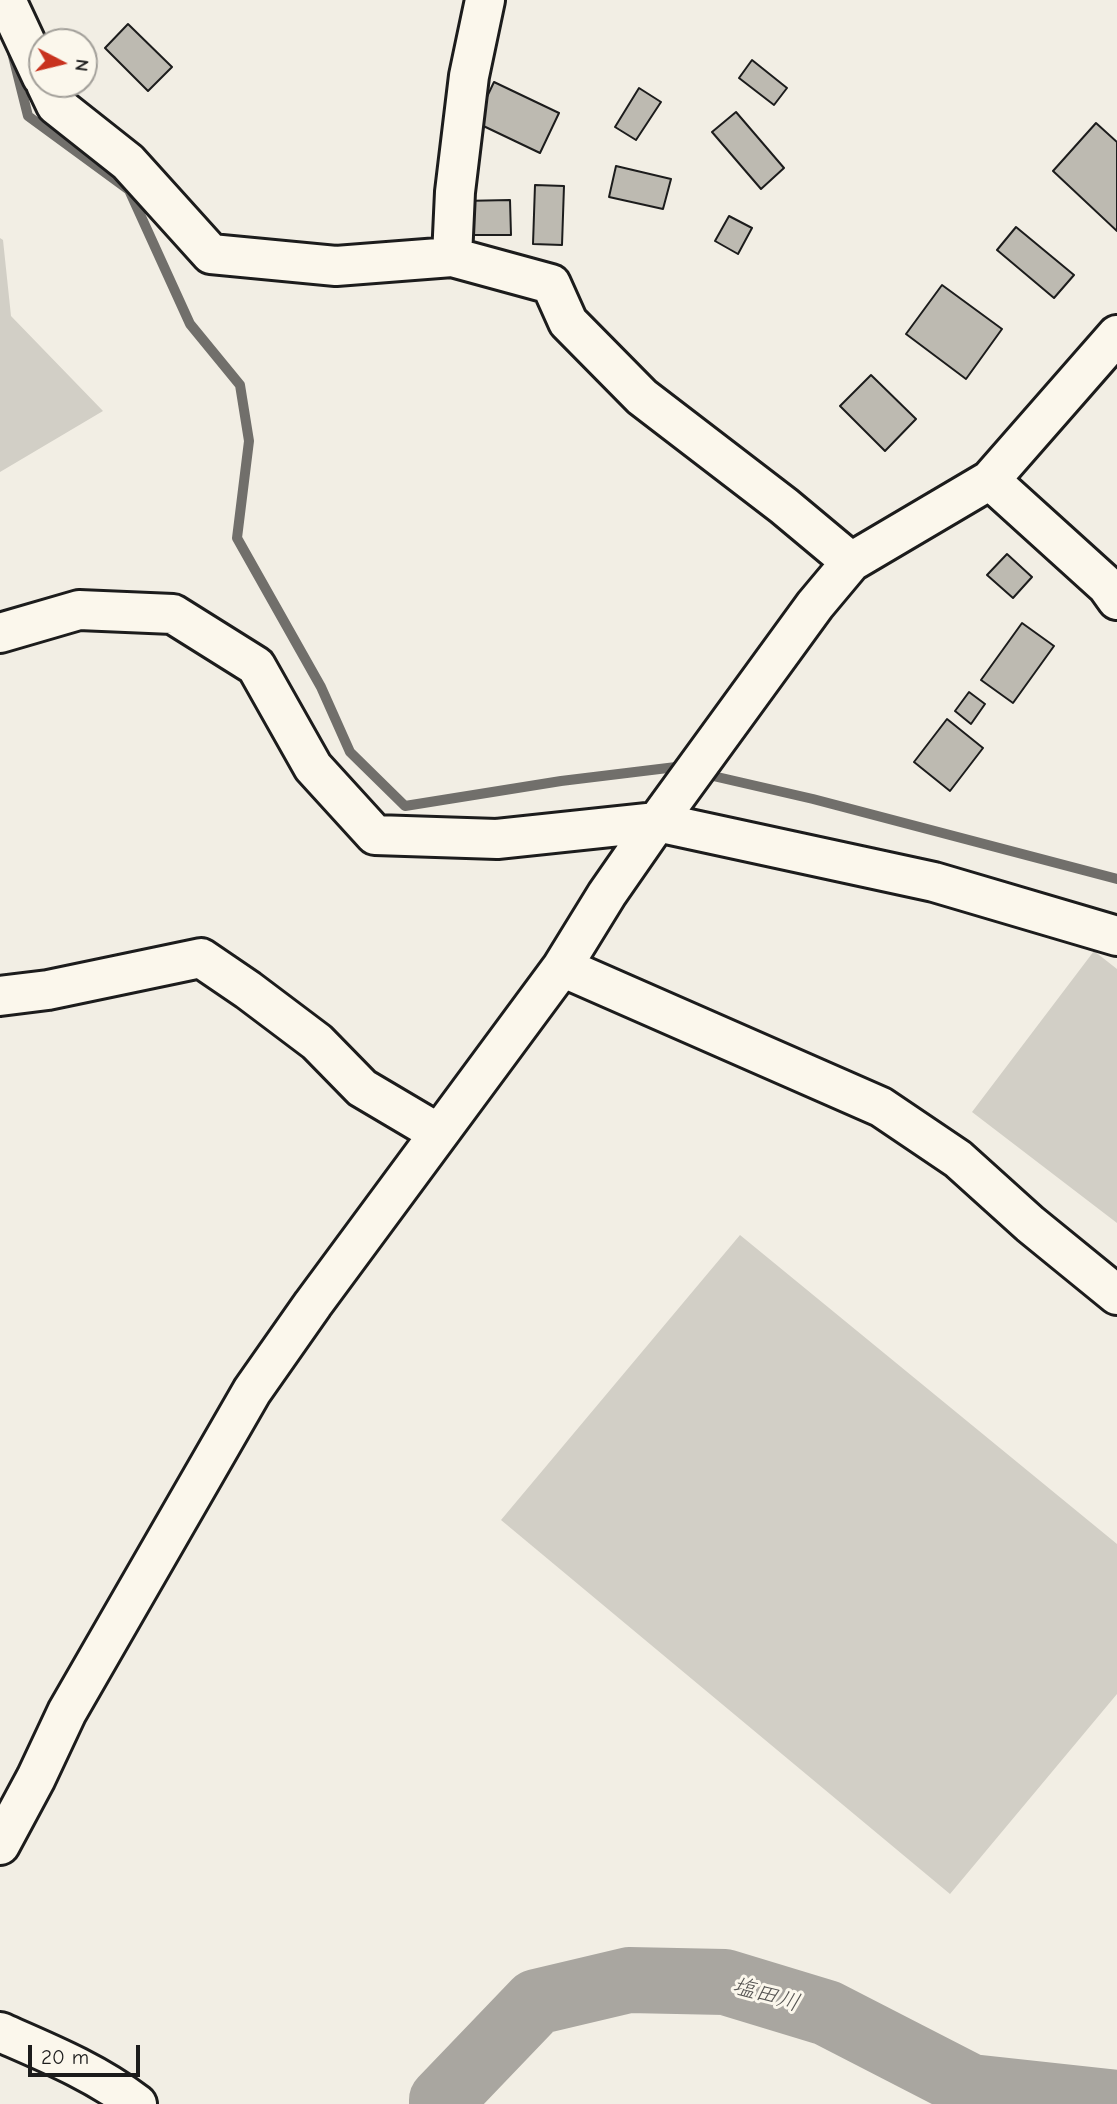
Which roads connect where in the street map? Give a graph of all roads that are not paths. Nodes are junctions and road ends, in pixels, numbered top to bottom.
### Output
1 (6, 0) edge
2 (485, 0) edge
3 (28, 47) edge
4 (53, 98) edge
5 (452, 257) junction
6 (1117, 335) edge
7 (990, 480) junction
8 (851, 562) junction
9 (1117, 600) edge
10 (0, 633) edge
11 (657, 822) junction
12 (1117, 936) edge
13 (562, 967) junction
14 (0, 996) edge
15 (438, 1133) junction
16 (1117, 1295) edge
17 (0, 1845) edge
18 (0, 2032) edge
19 (136, 2104) edge

1 - 3 street
2 - 5 street
4 - 5 street
5 - 8 street
6 - 7 street
7 - 8 street
7 - 9 street
8 - 11 street
10 - 11 street
11 - 12 street
11 - 13 street
13 - 15 street
13 - 16 street
14 - 15 street
15 - 17 street
18 - 19 street

